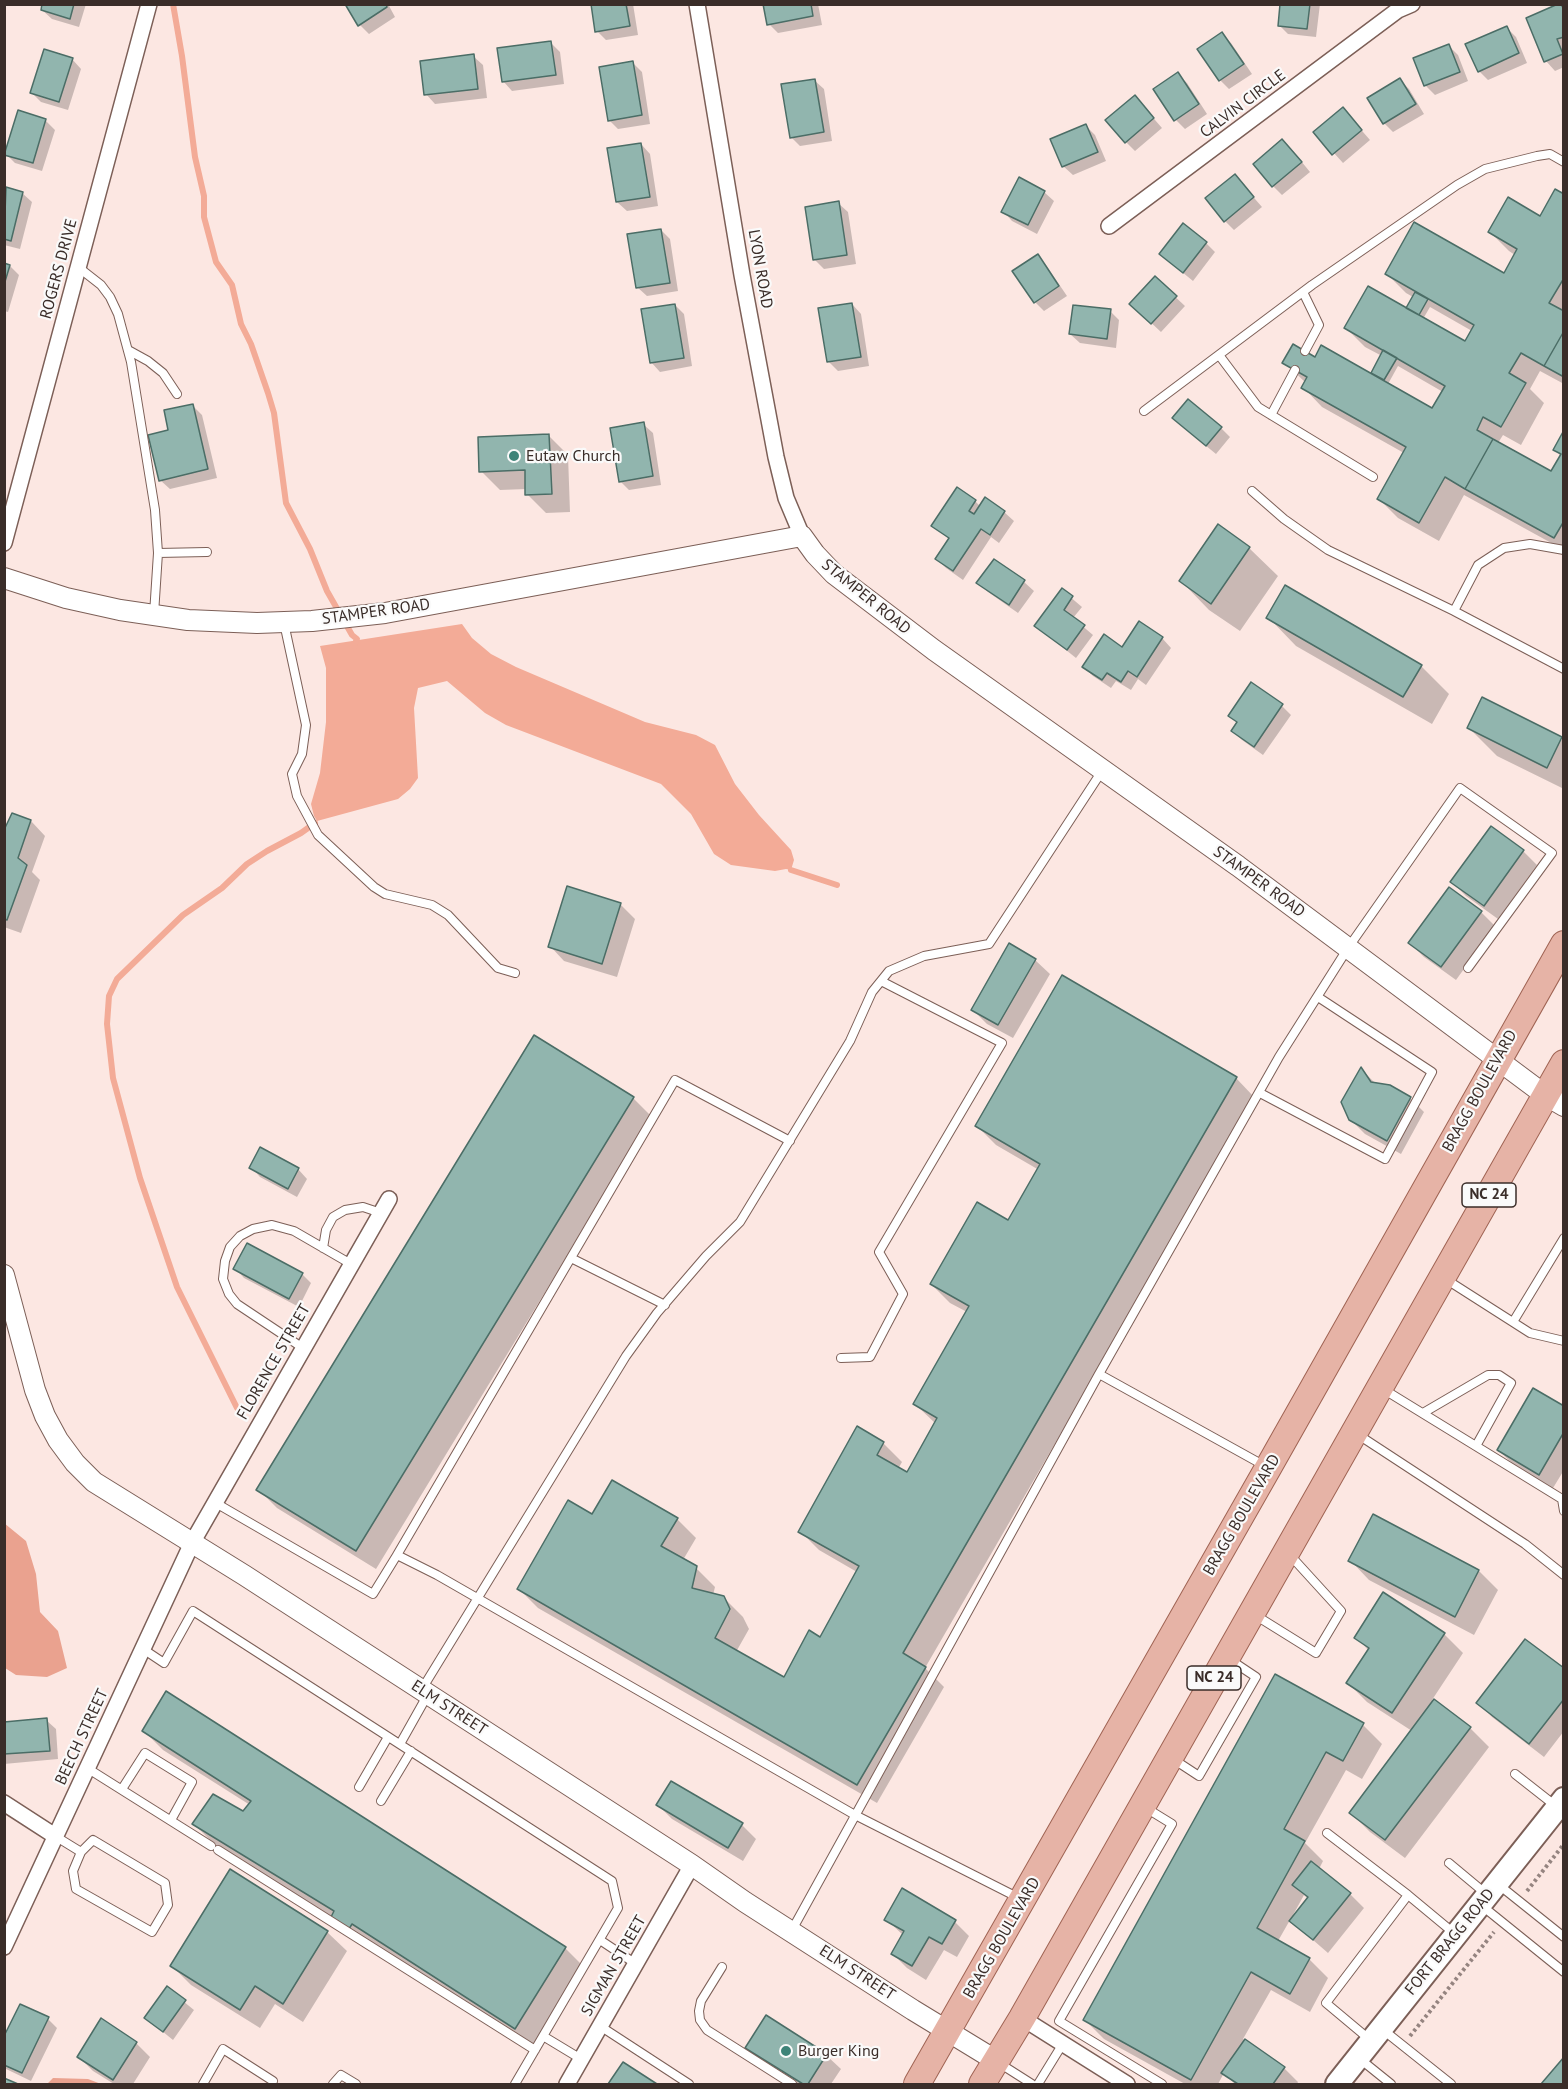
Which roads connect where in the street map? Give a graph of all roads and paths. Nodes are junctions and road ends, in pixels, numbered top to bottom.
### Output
1 (149, 4) edge
2 (697, 4) edge
3 (1401, 6) edge
4 (1563, 162) edge
5 (1109, 226) dead end
6 (78, 267) junction
7 (1303, 292) junction
8 (128, 350) junction
9 (1305, 351) dead end
10 (1219, 355) junction
11 (1295, 370) dead end
12 (177, 394) dead end
13 (1144, 411) dead end
14 (1271, 416) junction
15 (1373, 477) dead end
16 (1252, 491) dead end
17 (802, 536) junction
18 (4, 543) edge
19 (1563, 550) edge
20 (207, 552) dead end
21 (158, 553) junction
22 (4, 578) edge
23 (1454, 611) junction
24 (154, 615) junction
25 (284, 622) junction
26 (1563, 669) edge
27 (1103, 770) junction
28 (1563, 944) edge
29 (1348, 948) junction
30 (1468, 969) dead end
31 (515, 973) dead end
32 (882, 981) junction
33 (1318, 997) junction
34 (1498, 1059) junction
35 (1563, 1063) edge
36 (1260, 1093) junction
37 (1554, 1100) edge
38 (790, 1141) junction
39 (389, 1199) dead end
40 (381, 1213) junction
41 (1563, 1238) edge
42 (323, 1248) junction
43 (571, 1258) junction
44 (351, 1264) junction
45 (4, 1275) edge
46 (1442, 1277) junction
47 (665, 1305) junction
48 (1513, 1322) junction
49 (1563, 1341) edge
50 (303, 1348) junction
51 (841, 1358) dead end
52 (1099, 1374) junction
53 (1379, 1387) junction
54 (1423, 1413) junction
55 (1353, 1432) junction
56 (1476, 1446) junction
57 (1268, 1468) junction
58 (1563, 1499) edge
59 (214, 1502) junction
60 (1563, 1511) edge
61 (192, 1543) junction
62 (1286, 1551) junction
63 (397, 1555) junction
64 (1563, 1575) edge
65 (478, 1599) junction
66 (1251, 1613) junction
67 (142, 1648) junction
68 (1226, 1657) junction
69 (425, 1692) junction
70 (388, 1737) junction
71 (400, 1744) junction
72 (411, 1751) junction
73 (1170, 1757) junction
74 (87, 1768) junction
75 (1515, 1774) dead end
76 (359, 1787) dead end
77 (122, 1790) junction
78 (381, 1801) dead end
79 (4, 1803) edge
80 (1560, 1803) edge
81 (1142, 1806) junction
82 (855, 1815) junction
83 (171, 1820) junction
84 (1327, 1833) dead end
85 (56, 1836) junction
86 (1563, 1845) edge
87 (81, 1852) junction
88 (1449, 1863) dead end
89 (692, 1865) junction
90 (1488, 1894) junction
91 (1408, 1895) junction
92 (1023, 1900) junction
93 (1518, 1901) junction
94 (1502, 1922) junction
95 (792, 1930) junction
96 (1456, 1935) junction
97 (1563, 1937) edge
98 (600, 1940) junction
99 (4, 1947) edge
100 (636, 1964) junction
101 (722, 1967) dead end
102 (1563, 1972) edge
103 (1022, 2018) junction
104 (600, 2026) junction
105 (948, 2031) junction
106 (543, 2036) junction
107 (1370, 2042) junction
108 (1062, 2045) junction
109 (1403, 2046) junction
110 (535, 2050) junction
111 (581, 2059) junction
112 (995, 2060) junction
113 (275, 2083) edge
114 (203, 2085) edge
115 (333, 2085) edge
116 (356, 2085) edge
117 (515, 2085) edge
118 (567, 2085) edge
119 (689, 2085) edge
120 (792, 2085) edge
121 (917, 2085) edge
122 (981, 2085) edge
123 (1032, 2085) edge
124 (1038, 2085) edge
125 (1127, 2085) edge
126 (1162, 2085) edge
127 (1337, 2085) edge
128 (1391, 2085) edge
129 (1451, 2085) edge

1 - 6 street, ROGERS DRIVE
2 - 17 street, LYON ROAD
3 - 5 street, CALVIN CIRCLE
4 - 7 lane
6 - 8 lane
6 - 18 street, ROGERS DRIVE
7 - 9 lane
7 - 10 lane
8 - 12 lane
8 - 21 lane
10 - 13 lane
10 - 14 lane
11 - 14 lane
14 - 15 lane
16 - 23 lane
17 - 25 street, STAMPER ROAD
17 - 27 street, STAMPER ROAD
19 - 23 lane
20 - 21 lane
21 - 24 lane
22 - 24 street, STAMPER ROAD
23 - 26 lane
24 - 25 street, STAMPER ROAD
25 - 31 lane
27 - 29 street, STAMPER ROAD
27 - 32 lane
28 - 34 main road, BRAGG BOULEVARD
29 - 30 lane
29 - 33 lane
29 - 34 street, STAMPER ROAD
32 - 38 lane
32 - 51 lane
33 - 36 lane
33 - 36 lane
34 - 37 street, STAMPER ROAD
34 - 57 main road, BRAGG BOULEVARD
35 - 37 main road, NC 24
36 - 52 lane
37 - 46 main road, NC 24
38 - 43 lane
38 - 47 lane
39 - 40 street, FLORENCE STREET
40 - 42 lane
40 - 44 street, FLORENCE STREET
41 - 48 lane
42 - 44 lane
42 - 50 lane
43 - 47 lane
43 - 63 lane
44 - 50 street, FLORENCE STREET
45 - 61 street, ELM STREET
46 - 48 lane
46 - 53 main road, NC 24
47 - 65 lane
48 - 49 lane
50 - 59 street, FLORENCE STREET
52 - 57 lane
52 - 82 lane
53 - 54 lane
53 - 55 main road, NC 24
54 - 56 lane
54 - 56 lane
55 - 62 main road, NC 24
55 - 64 lane
56 - 58 lane
57 - 92 main road, BRAGG BOULEVARD
58 - 60 lane
59 - 61 street, FLORENCE STREET
59 - 63 lane
61 - 67 street, BEECH STREET
61 - 69 street, ELM STREET
62 - 66 main road, NC 24
62 - 66 lane
63 - 65 lane
65 - 69 lane
65 - 82 lane
66 - 68 main road, NC 24
67 - 70 lane
67 - 74 street, BEECH STREET
68 - 73 main road, NC 24
68 - 73 lane
69 - 71 lane
69 - 89 street, ELM STREET
70 - 71 lane
70 - 76 lane
71 - 72 lane
72 - 78 lane
72 - 98 lane
73 - 81 main road, NC 24
74 - 77 lane
74 - 85 street, BEECH STREET
75 - 80 lane
77 - 83 lane
77 - 83 lane
79 - 85 street
80 - 90 main road, FORT BRAGG ROAD
81 - 103 main road, NC 24
81 - 126 lane
82 - 92 lane
82 - 95 lane
83 - 110 lane
84 - 91 lane
85 - 87 lane
85 - 99 street, BEECH STREET
86 - 93 path
87 - 87 lane
88 - 90 lane
89 - 95 street, ELM STREET
89 - 100 street, SIGMAN STREET
90 - 93 lane
90 - 94 lane
90 - 96 main road, FORT BRAGG ROAD
91 - 96 lane
91 - 107 lane
92 - 105 main road, BRAGG BOULEVARD
93 - 97 lane
94 - 102 lane
94 - 109 path
95 - 105 street, ELM STREET
96 - 107 main road, FORT BRAGG ROAD
98 - 100 lane
98 - 106 lane
100 - 104 street, SIGMAN STREET
101 - 120 lane
103 - 108 street
103 - 112 main road, NC 24
104 - 111 street, SIGMAN STREET
104 - 119 lane
105 - 112 street, ELM STREET
105 - 121 main road, BRAGG BOULEVARD
106 - 110 lane
106 - 111 lane
107 - 109 lane
107 - 127 main road, FORT BRAGG ROAD
107 - 128 lane
108 - 124 lane
108 - 125 street
109 - 129 lane
110 - 117 lane
111 - 118 street, SIGMAN STREET
112 - 122 main road, NC 24
112 - 123 lane
113 - 114 lane
115 - 116 lane

